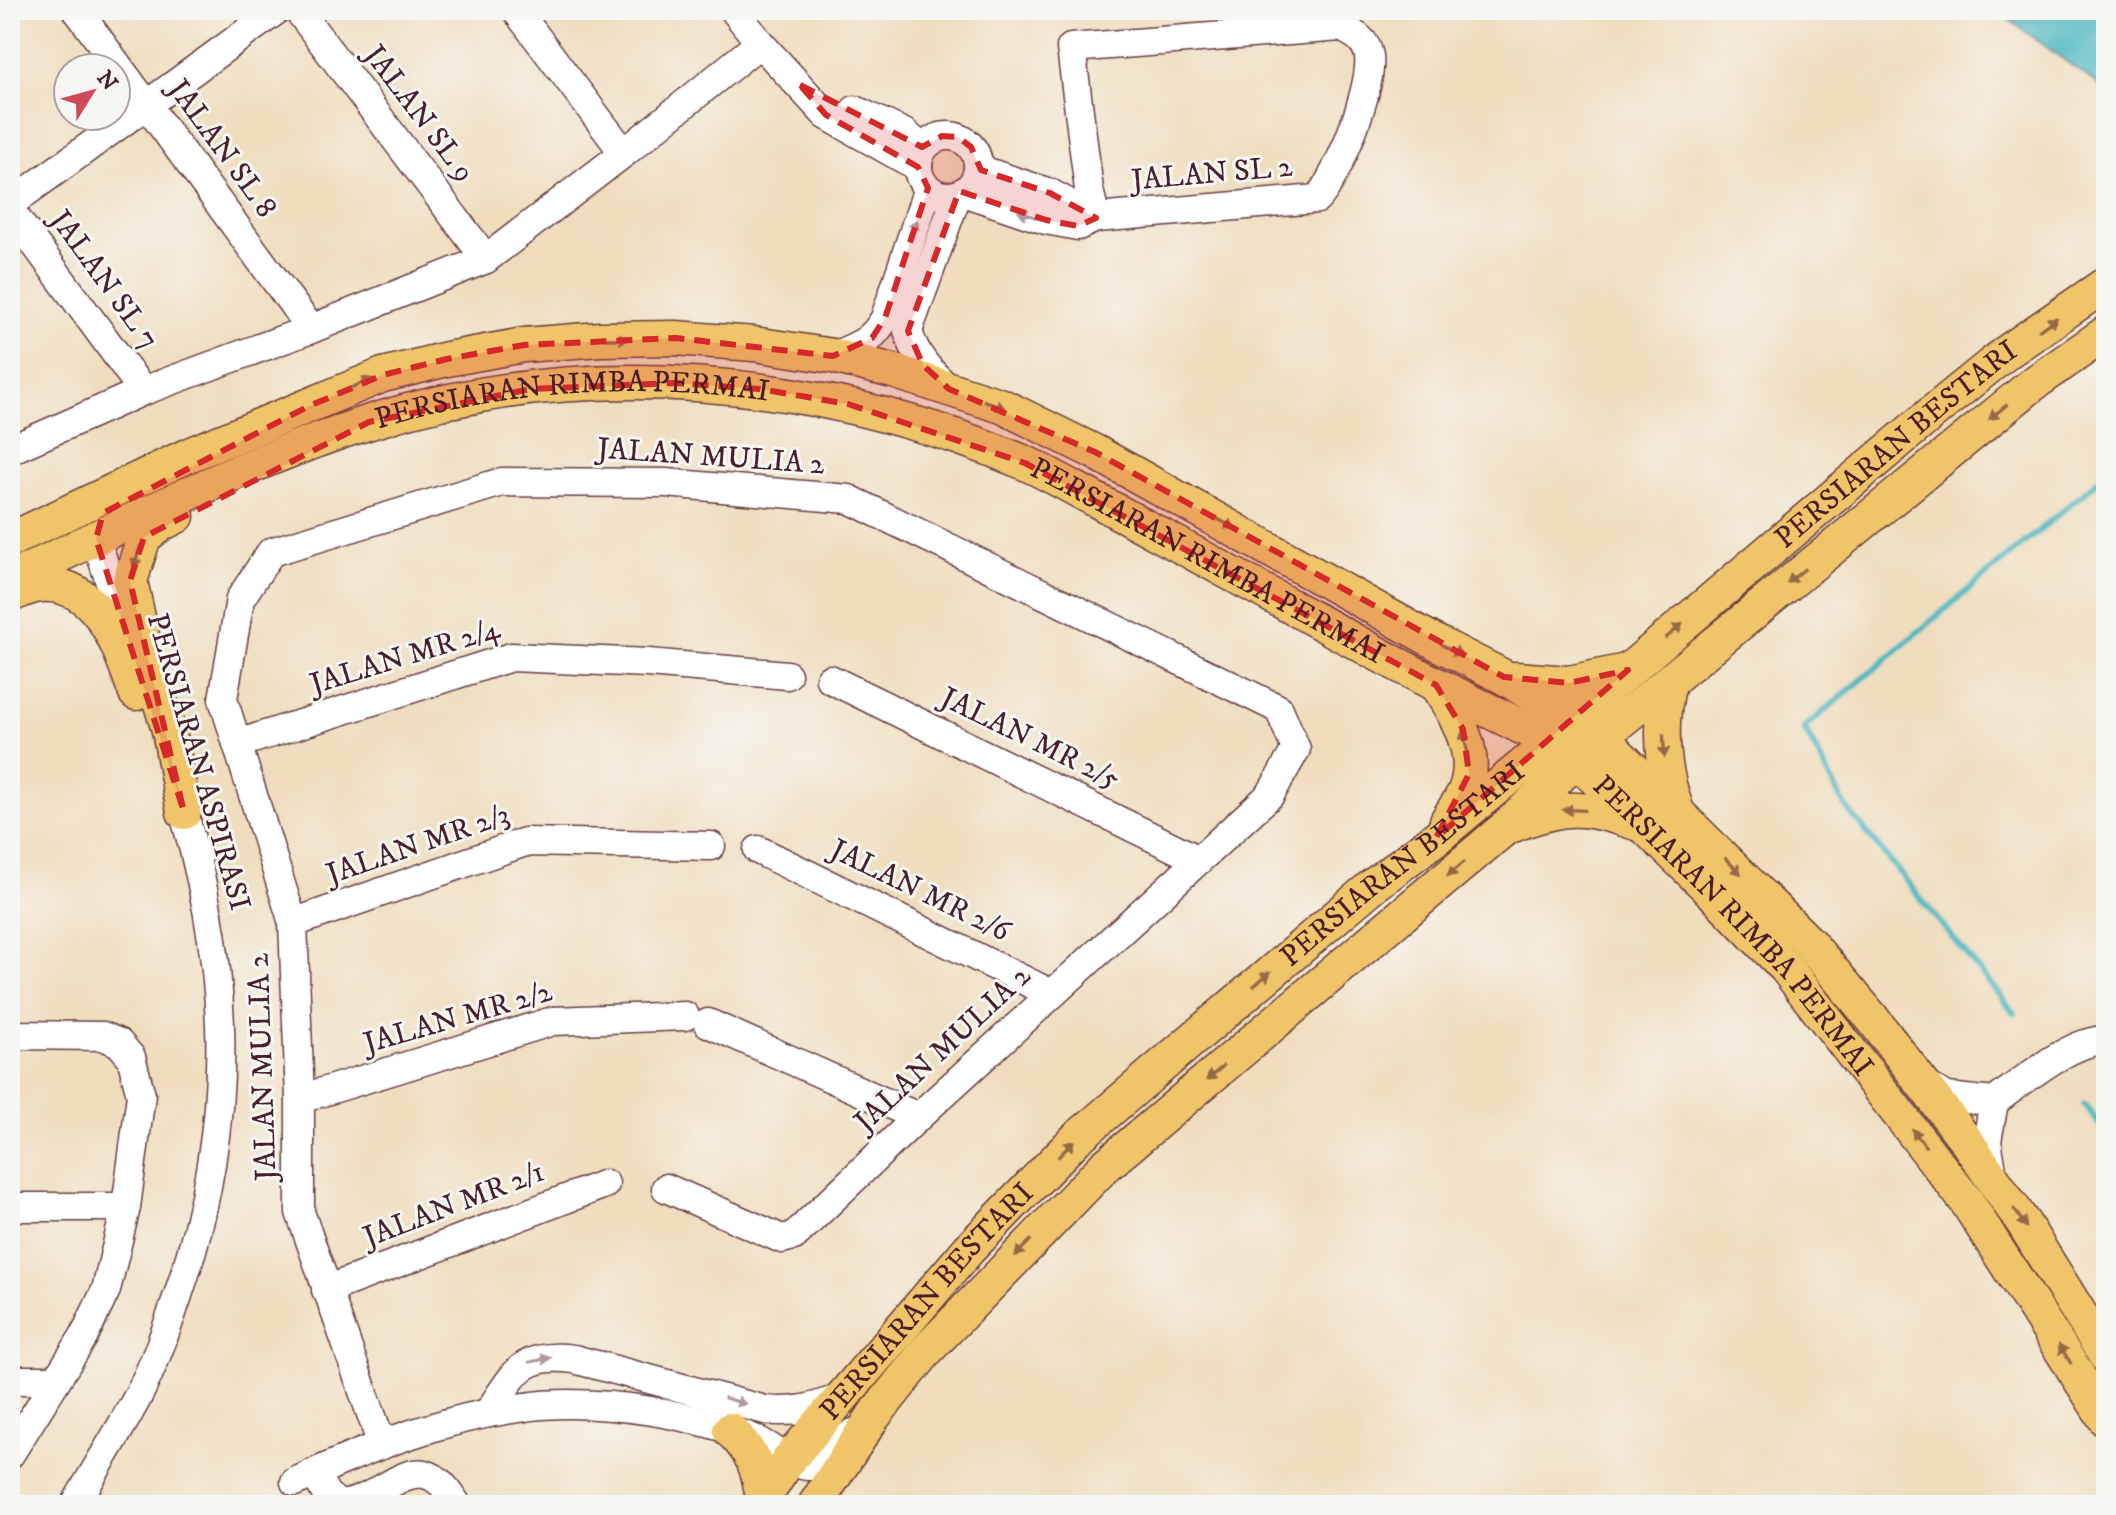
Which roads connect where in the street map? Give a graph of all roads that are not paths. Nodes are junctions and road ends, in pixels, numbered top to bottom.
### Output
1 (77, 10) edge
2 (277, 10) edge
3 (298, 10) edge
4 (516, 10) edge
5 (734, 10) edge
6 (760, 43) junction
7 (149, 105) junction
8 (624, 153) junction
9 (923, 168) junction
10 (966, 185) junction
11 (10, 207) edge
12 (1096, 218) junction
13 (486, 259) junction
14 (2106, 284) edge
15 (311, 329) junction
16 (2106, 333) edge
17 (833, 356) junction
18 (949, 389) junction
19 (143, 391) junction
20 (309, 406) junction
21 (369, 422) junction
22 (10, 450) edge
23 (96, 539) junction
24 (10, 540) edge
25 (10, 554) edge
26 (10, 579) edge
27 (10, 595) edge
28 (1628, 670) junction
29 (787, 675) dead end
30 (1504, 677) junction
31 (830, 679) dead end
32 (1670, 680) junction
33 (1436, 685) junction
34 (1575, 739) junction
35 (237, 744) junction
36 (1677, 811) junction
37 (184, 812) junction
38 (1643, 825) junction
39 (1505, 828) junction
40 (1436, 838) junction
41 (711, 846) dead end
42 (758, 850) dead end
43 (1199, 860) junction
44 (293, 923) junction
45 (1052, 994) junction
46 (10, 1035) edge
47 (2106, 1040) edge
48 (1922, 1083) junction
49 (300, 1099) junction
50 (1994, 1102) junction
51 (918, 1117) junction
52 (1993, 1180) junction
53 (605, 1184) dead end
54 (666, 1188) dead end
55 (10, 1207) edge
56 (126, 1207) junction
57 (326, 1290) junction
58 (2106, 1356) edge
59 (10, 1380) edge
60 (56, 1380) junction
61 (844, 1397) junction
62 (488, 1413) junction
63 (873, 1417) junction
64 (2106, 1420) edge
65 (730, 1430) junction
66 (382, 1445) junction
67 (10, 1454) edge
68 (790, 1458) junction
69 (761, 1502) edge
70 (75, 1505) edge
71 (457, 1505) edge
72 (815, 1505) edge

1 - 7 street, JALAN SL 8
2 - 7 street
3 - 13 street, JALAN SL 9
4 - 8 street
5 - 6 street
6 - 8 street
6 - 9 street
7 - 11 street
7 - 15 street, JALAN SL 8
8 - 13 street
9 - 10 street
9 - 10 street
17 -> 9 street
10 - 12 street, JALAN SL 2
10 - 18 street
11 - 19 street, JALAN SL 7
12 - 12 street, JALAN SL 2
13 - 15 street
28 -> 14 main road, PERSIARAN BESTARI
15 - 19 street
16 -> 32 main road, PERSIARAN BESTARI
17 - 18 main road, PERSIARAN RIMBA PERMAI
20 -> 17 main road, PERSIARAN RIMBA PERMAI
18 -> 30 main road, PERSIARAN RIMBA PERMAI
19 - 22 street
20 - 23 main road
20 - 24 main road, PERSIARAN RIMBA PERMAI
21 - 23 main road, PERSIARAN RIMBA PERMAI
21 - 33 main road, PERSIARAN RIMBA PERMAI
21 -> 37 main road
23 - 25 main road
23 - 26 main road, PERSIARAN RIMBA PERMAI
23 - 37 street, PERSIARAN ASPIRASI
27 - 37 main road
28 - 30 main road
28 - 34 main road, PERSIARAN BESTARI
29 - 35 street, JALAN MR 2/4
30 - 34 main road, PERSIARAN RIMBA PERMAI
31 - 43 street, JALAN MR 2/5
32 - 34 main road, PERSIARAN BESTARI
32 -> 36 main road
33 - 34 main road, PERSIARAN RIMBA PERMAI
40 -> 33 main road
34 - 36 main road, PERSIARAN RIMBA PERMAI
34 - 38 main road, PERSIARAN RIMBA PERMAI
34 - 39 main road, PERSIARAN BESTARI
34 - 40 main road, PERSIARAN BESTARI
35 - 43 street, JALAN MULIA 2
35 - 44 street, JALAN MULIA 2
36 -> 48 main road, PERSIARAN RIMBA PERMAI
37 - 70 street, PERSIARAN ASPIRASI
38 -> 39 main road
64 -> 38 main road, PERSIARAN RIMBA PERMAI
39 -> 63 main road, PERSIARAN BESTARI
61 -> 40 main road, PERSIARAN BESTARI
41 - 44 street, JALAN MR 2/3
42 - 45 street, JALAN MR 2/6
43 - 45 street, JALAN MULIA 2
44 - 49 street, JALAN MULIA 2
45 - 51 street, JALAN MULIA 2
46 - 56 street
47 - 50 street
48 - 50 street
48 - 52 main road, PERSIARAN RIMBA PERMAI
49 - 51 street, JALAN MR 2/2
49 - 57 street, JALAN MULIA 2
50 - 52 street
51 - 54 street, JALAN MULIA 2
52 -> 58 main road, PERSIARAN RIMBA PERMAI
53 - 57 street, JALAN MR 2/1
55 - 56 street
56 - 60 street
57 - 66 street, JALAN MULIA 2
59 - 60 street
60 - 67 street
62 -> 61 street
61 - 68 main road, PERSIARAN BESTARI
62 - 65 street
62 - 66 street
63 - 68 street
63 - 72 main road, PERSIARAN BESTARI
65 - 68 street
65 - 69 main road
66 - 71 street
68 - 69 main road, PERSIARAN BESTARI

